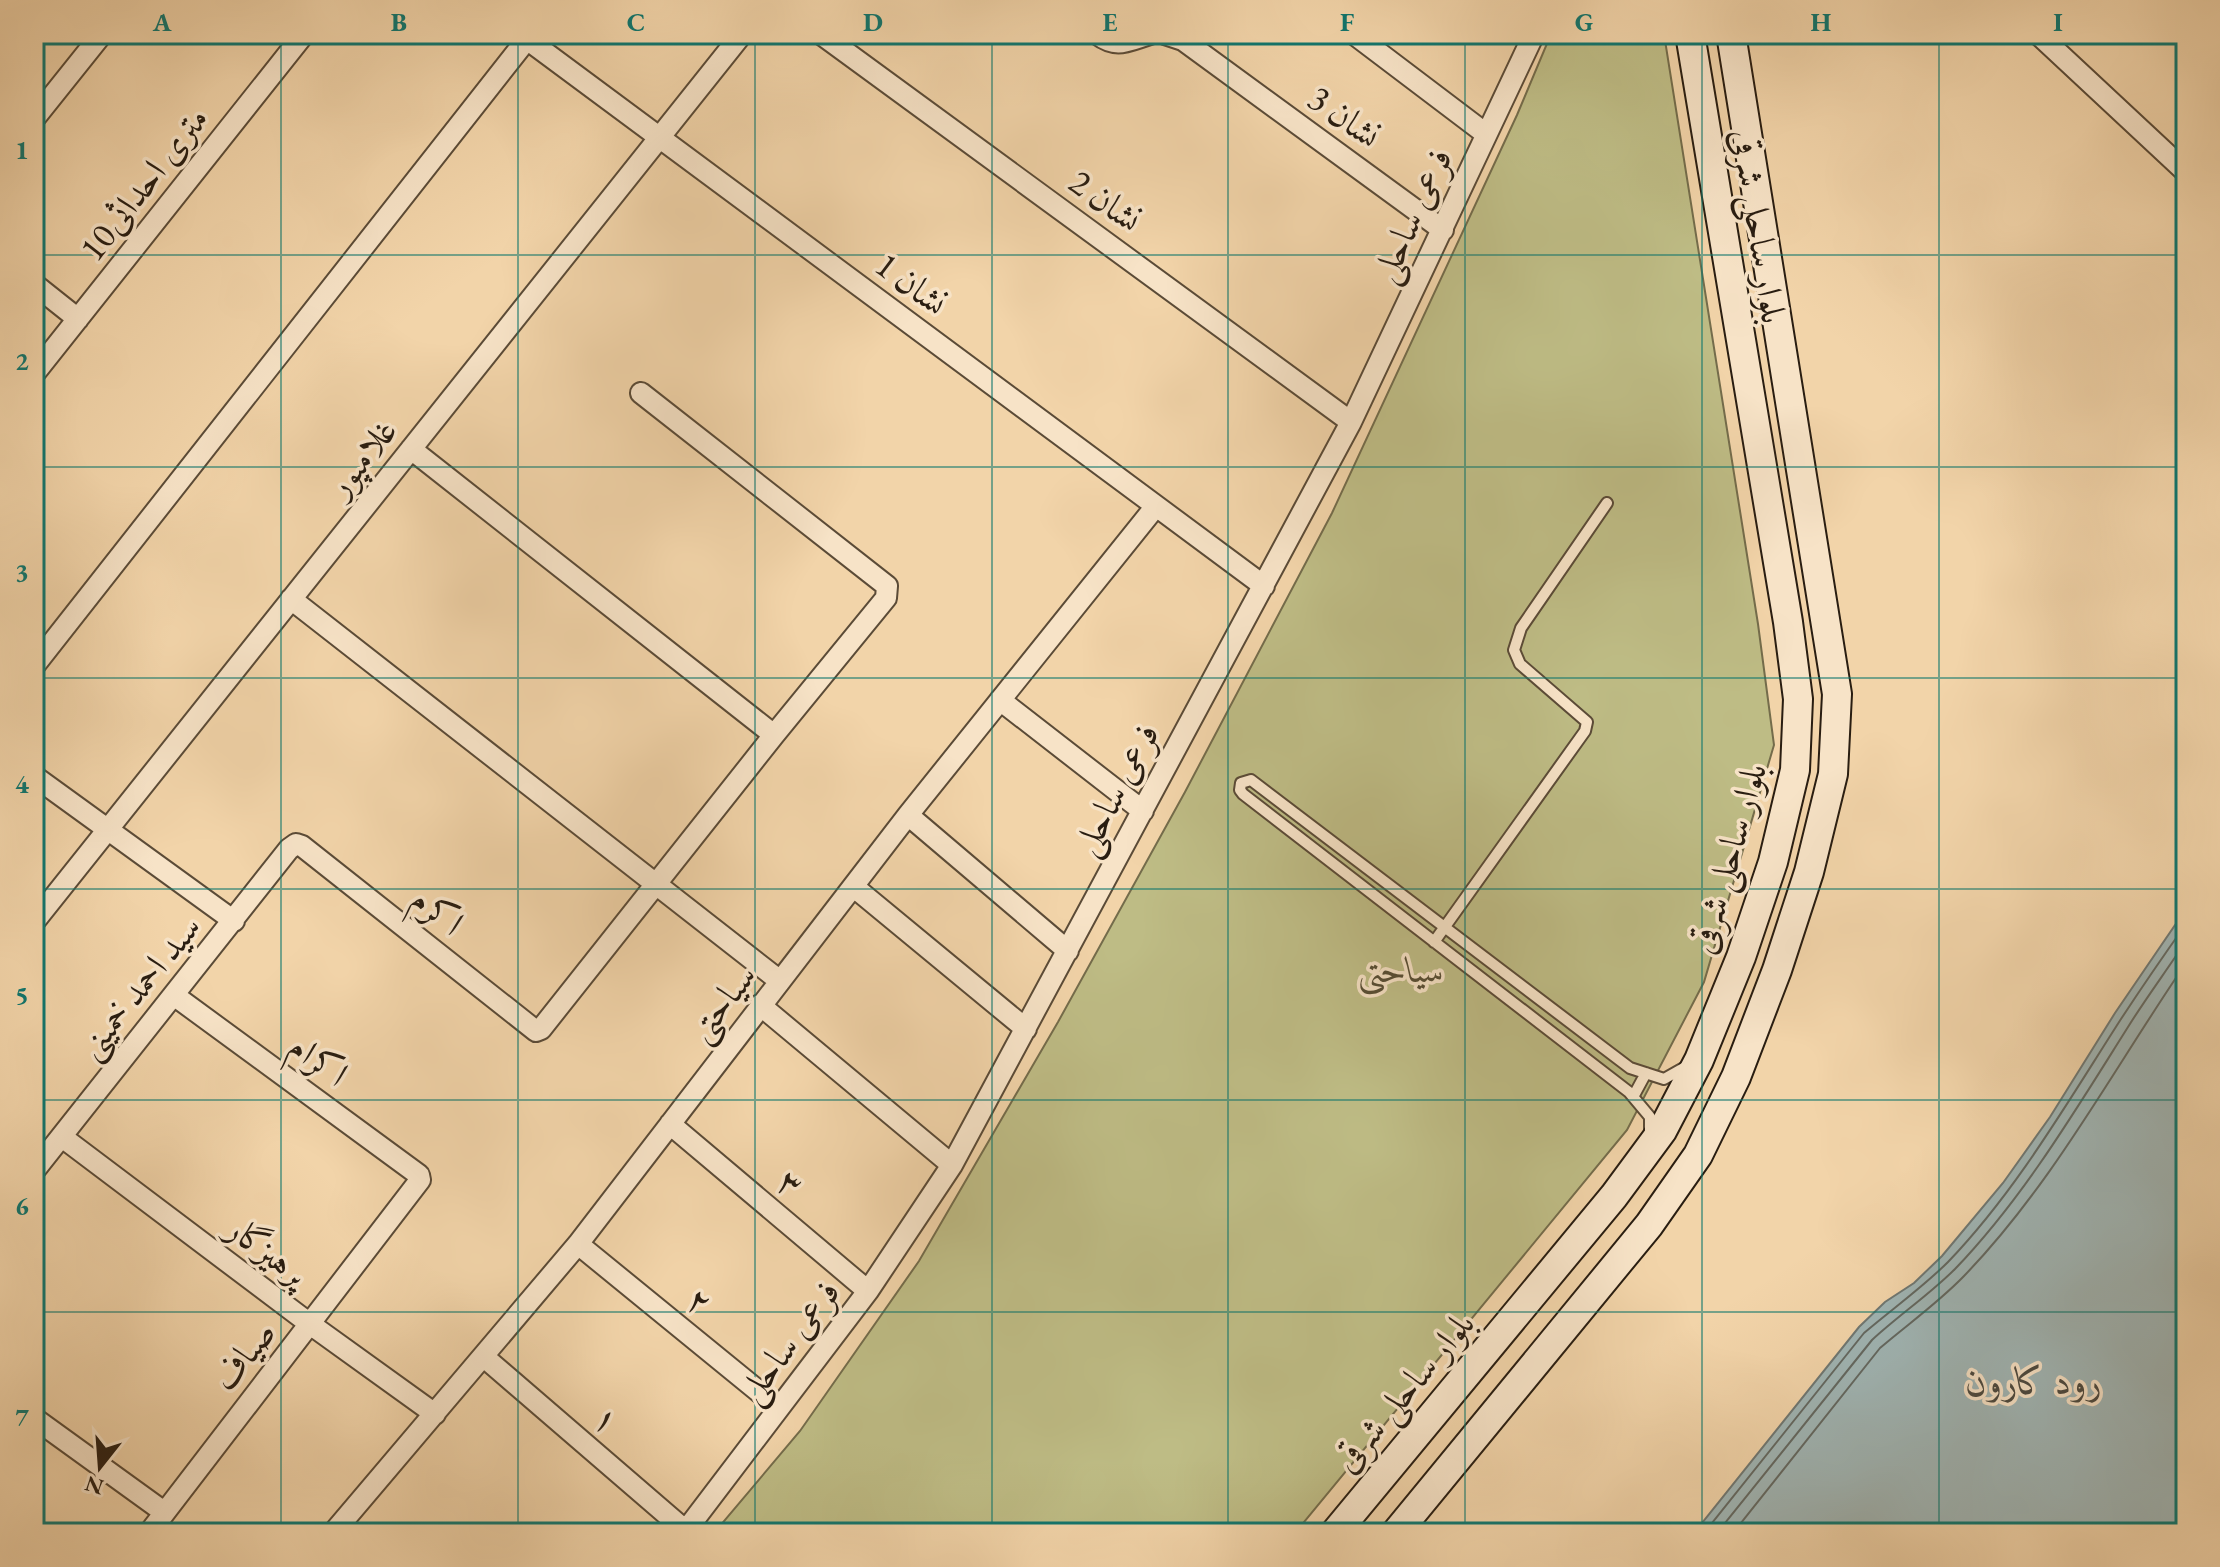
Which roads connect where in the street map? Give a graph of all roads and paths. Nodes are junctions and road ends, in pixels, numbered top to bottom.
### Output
1 (102, 34) edge
2 (304, 34) edge
3 (742, 34) edge
4 (821, 34) edge
5 (1097, 34) edge
6 (1150, 34) edge
7 (1165, 34) edge
8 (1354, 34) edge
9 (1534, 34) edge
10 (1690, 34) edge
11 (1731, 34) edge
12 (2038, 34) edge
13 (524, 37) edge
14 (34, 119) edge
15 (1486, 134) junction
16 (659, 138) junction
17 (2186, 172) edge
18 (1443, 230) junction
19 (34, 284) edge
20 (78, 319) junction
21 (34, 374) edge
22 (641, 393) dead end
23 (1351, 422) junction
24 (411, 449) junction
25 (1607, 503) dead end
26 (1156, 506) junction
27 (1264, 586) junction
28 (291, 599) junction
29 (34, 666) edge
30 (1000, 700) junction
31 (774, 735) junction
32 (34, 776) edge
33 (1143, 811) junction
34 (908, 815) junction
35 (108, 829) junction
36 (296, 844) joint
37 (656, 885) junction
38 (854, 887) junction
39 (234, 921) junction
40 (34, 922) edge
41 (1446, 928) junction
42 (1434, 942) junction
43 (1068, 951) junction
44 (780, 981) junction
45 (175, 996) junction
46 (760, 1005) junction
47 (1026, 1029) junction
48 (1699, 1060) junction
49 (1646, 1073) junction
50 (1633, 1097) junction
51 (670, 1124) junction
52 (62, 1137) junction
53 (1649, 1148) junction
54 (952, 1165) junction
55 (34, 1171) edge
56 (420, 1180) joint
57 (578, 1244) junction
58 (868, 1291) junction
59 (310, 1324) junction
60 (484, 1357) junction
61 (779, 1408) junction
62 (435, 1414) junction
63 (34, 1418) edge
64 (164, 1512) junction
65 (685, 1532) edge
66 (149, 1533) edge
67 (333, 1533) edge
68 (1335, 1533) edge
69 (1396, 1533) edge

1 - 14 street
2 - 20 street, 10متری احداثی
3 - 16 street, غلامپور
4 - 23 street, نشان 2
5 - 6 street
7 - 18 street, نشان 3
8 - 15 street
9 - 15 street, فرعی ساحلی
10 - 48 main road, بلوار ساحلی شرقی
11 - 69 main road, بلوار ساحلی شرقی
12 - 17 street
13 - 16 street, نشان 1
13 - 29 street
15 - 18 street, فرعی ساحلی
16 - 24 street, غلامپور
16 - 26 street, نشان 1
18 - 23 street, فرعی ساحلی
19 - 20 street
20 - 21 street, 10متری احداثی
22 - 31 street
23 - 27 street, فرعی ساحلی
24 - 28 street, غلامپور
24 - 31 street
25 - 41 lane
26 - 27 street, نشان 1
26 - 30 street, سیاحتی
27 - 33 street, فرعی ساحلی
28 - 35 street, غلامپور
28 - 37 street
30 - 33 street
30 - 34 street, سیاحتی
31 - 37 street
32 - 35 street
33 - 43 street, فرعی ساحلی
34 - 38 street, سیاحتی
34 - 43 street
35 - 39 street
35 - 40 street, غلامپور
36 - 37 street, اکرم
36 - 39 street, سید احمد خمینی
37 - 44 street
38 - 44 street, سیاحتی
38 - 47 street
39 - 45 street, سید احمد خمینی
41 - 42 lane
41 - 42 lane
41 - 49 lane
42 - 50 lane
43 - 47 street, فرعی ساحلی
44 - 46 street, سیاحتی
45 - 52 street, سید احمد خمینی
45 - 56 street, اکرام
46 - 51 street, سیاحتی
46 - 54 street
47 - 54 street, فرعی ساحلی
48 - 49 lane
48 - 53 main road, بلوار ساحلی شرقی
49 - 50 lane
50 - 53 lane
51 - 57 street, سیاحتی
51 - 58 street, ۳
52 - 55 street, سید احمد خمینی
52 - 59 street, پرهیزگار
53 - 68 main road, بلوار ساحلی شرقی
54 - 58 street, فرعی ساحلی
56 - 59 street, صیاف
57 - 60 street, سیاحتی
57 - 61 street, ۲
58 - 61 street, فرعی ساحلی
59 - 62 street, پرهیزگار
59 - 64 street, صیاف
60 - 62 street, سیاحتی
60 - 65 street, ۱
61 - 65 street, فرعی ساحلی
62 - 67 street, سیاحتی
63 - 64 street
64 - 66 street, صیاف

